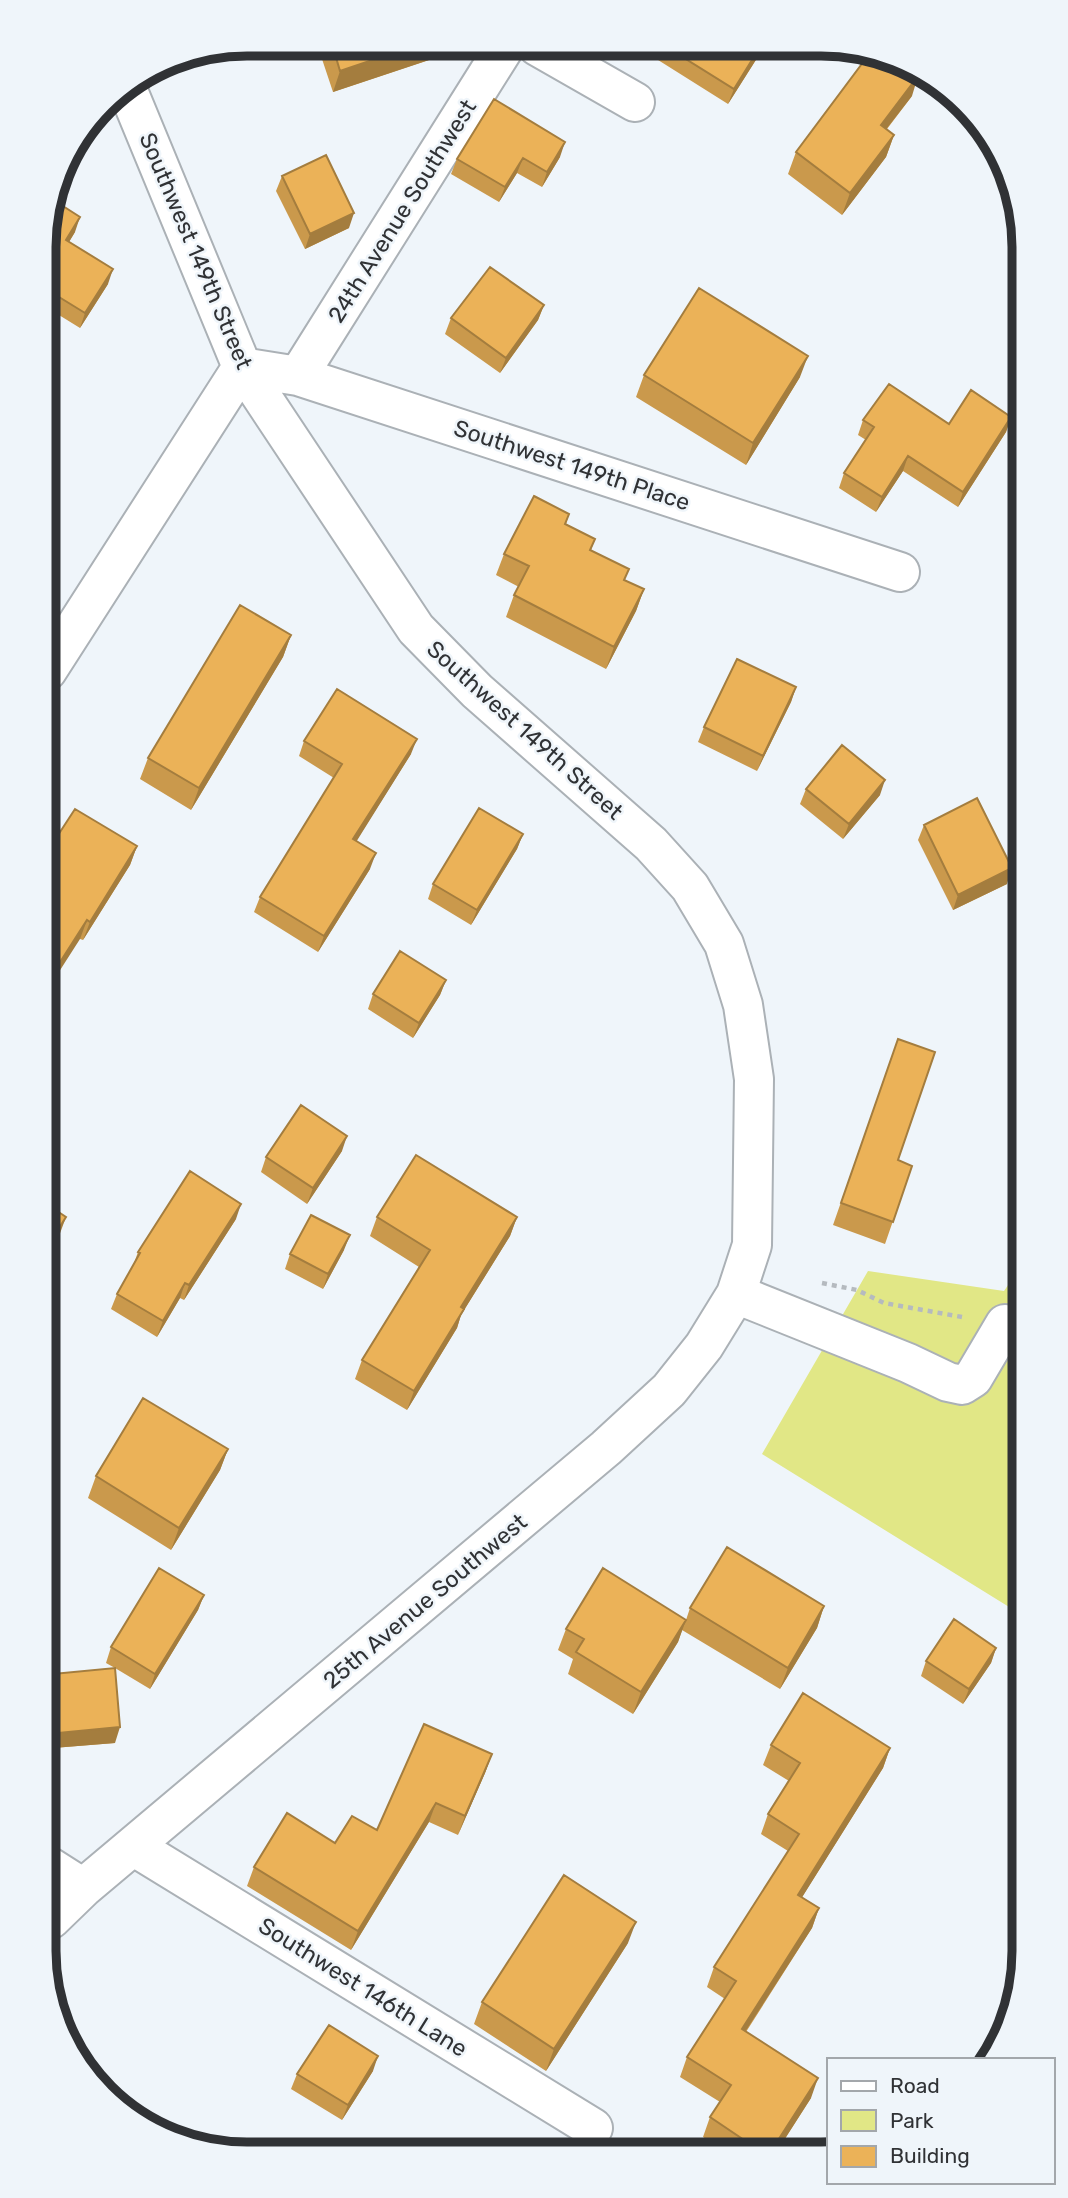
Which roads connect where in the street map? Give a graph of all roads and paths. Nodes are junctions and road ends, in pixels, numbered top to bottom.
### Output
1 (499, 56) edge
2 (554, 56) edge
3 (130, 96) edge
4 (635, 103) dead end
5 (243, 367) junction
6 (298, 376) junction
7 (900, 572) dead end
8 (56, 657) edge
9 (752, 1245) joint
10 (820, 1282) dead end
11 (736, 1294) junction
12 (1005, 1325) joint
13 (133, 1846) junction
14 (56, 1871) edge
15 (83, 1888) junction
16 (56, 1914) edge
17 (593, 2128) dead end

1 - 6 street, 24th Avenue Southwest
2 - 4 street
3 - 5 street, Southwest 149th Street
5 - 6 street, Southwest 149th Place
5 - 8 street
5 - 9 street, Southwest 149th Street
6 - 7 street, Southwest 149th Place
9 - 11 street, 25th Avenue Southwest
10 - 12 path
11 - 12 street
11 - 13 street, 25th Avenue Southwest
13 - 15 street, 25th Avenue Southwest
13 - 17 street, Southwest 146th Lane
14 - 15 street
15 - 16 street, 25th Avenue Southwest

